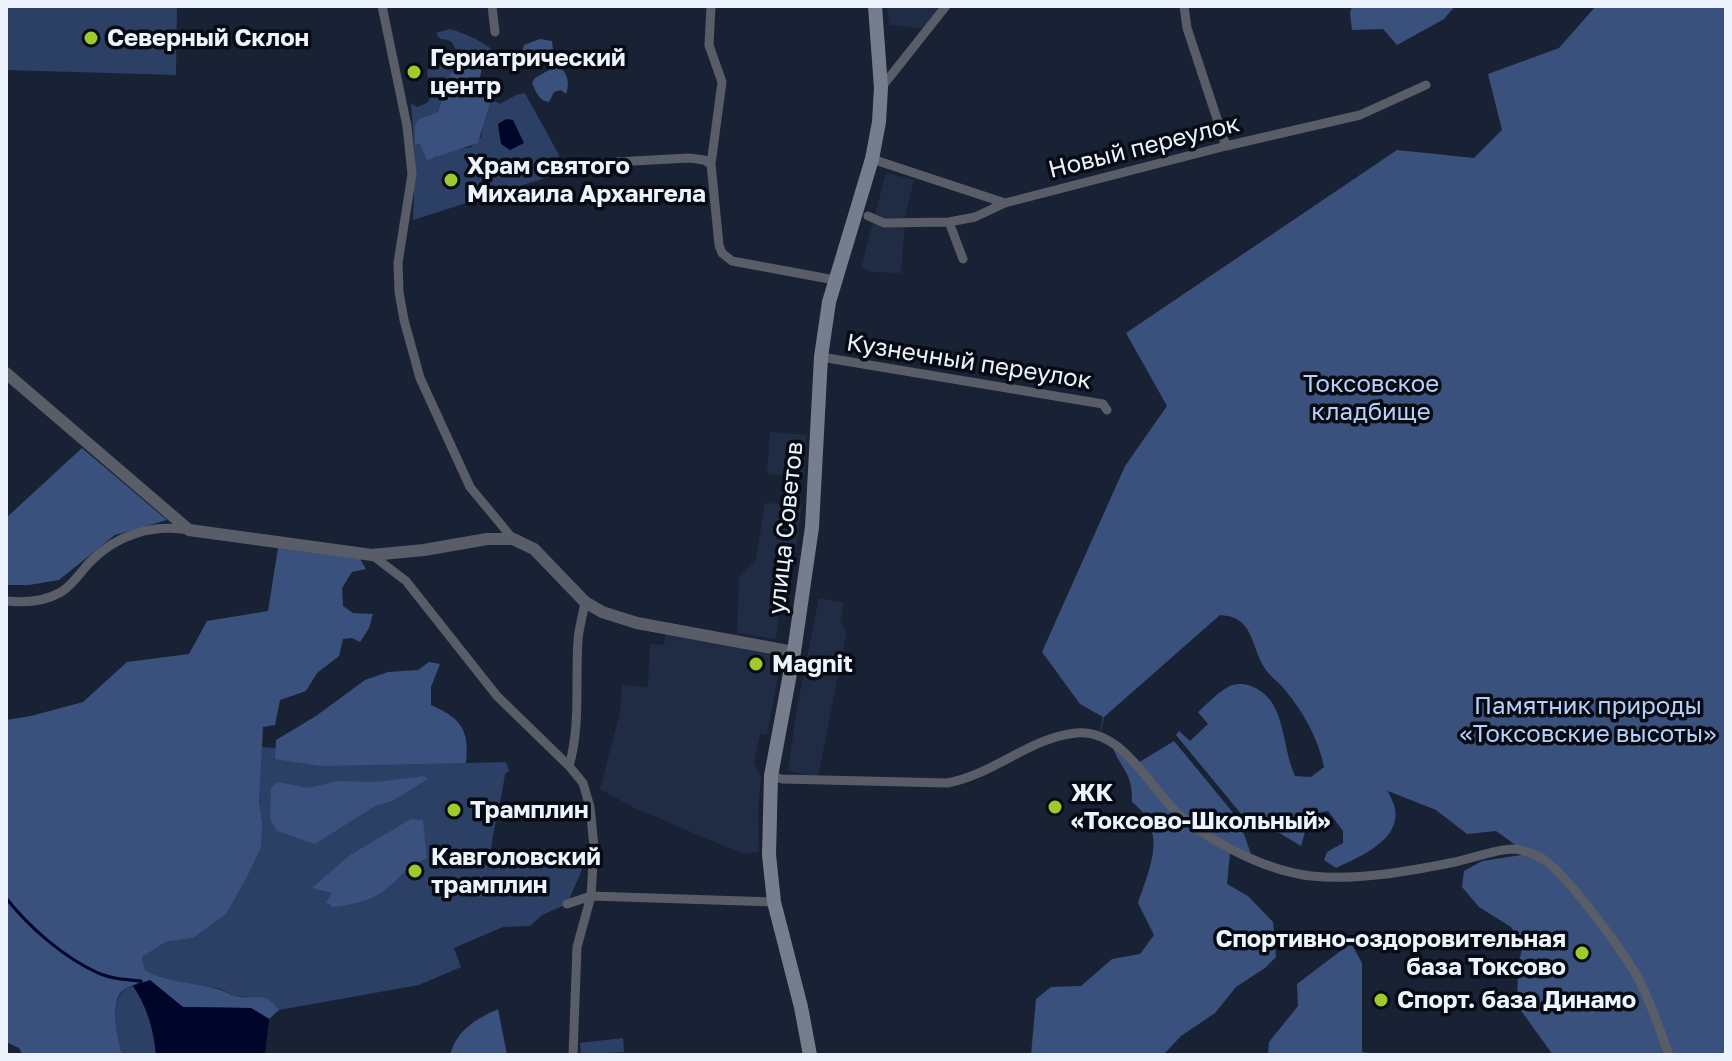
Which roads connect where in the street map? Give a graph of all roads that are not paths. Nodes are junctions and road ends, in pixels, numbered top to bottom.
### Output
1 (382, 6) edge
2 (492, 6) edge
3 (711, 6) edge
4 (875, 6) edge
5 (946, 6) edge
6 (1184, 6) edge
7 (495, 32) dead end
8 (1426, 85) dead end
9 (881, 88) junction
10 (1226, 146) junction
11 (872, 159) junction
12 (711, 164) junction
13 (560, 165) dead end
14 (1005, 203) junction
15 (868, 216) dead end
16 (949, 222) junction
17 (963, 259) dead end
18 (835, 280) junction
19 (821, 357) junction
20 (6, 373) edge
21 (1107, 410) dead end
22 (189, 530) junction
23 (513, 539) junction
24 (372, 555) junction
25 (6, 601) edge
26 (585, 602) junction
27 (794, 652) junction
28 (569, 766) junction
29 (771, 776) junction
30 (591, 896) junction
31 (774, 902) junction
32 (567, 904) dead end
33 (573, 1055) edge
34 (810, 1055) edge
35 (1669, 1055) edge

1 - 23 street
2 - 7 street
3 - 12 street
4 - 9 main road, улица Советов
5 - 9 street
6 - 10 street
8 - 10 street, Новый переулок
9 - 11 main road, улица Советов
10 - 14 street, Новый переулок
11 - 14 street
11 - 18 main road, улица Советов
12 - 13 street
12 - 18 street
14 - 16 street, Новый переулок
15 - 16 street, Новый переулок
16 - 17 street
18 - 19 main road, улица Советов
19 - 21 street, Кузнечный переулок
19 - 27 main road, улица Советов
20 - 22 street
22 - 24 street
22 - 25 street
23 - 24 street
23 - 26 street
24 - 28 street
26 - 27 street
26 - 28 street
27 - 29 main road, улица Советов
28 - 30 street
29 - 31 main road, улица Советов
29 - 35 street
30 - 31 street
30 - 32 street
30 - 33 street
31 - 34 main road, улица Советов

